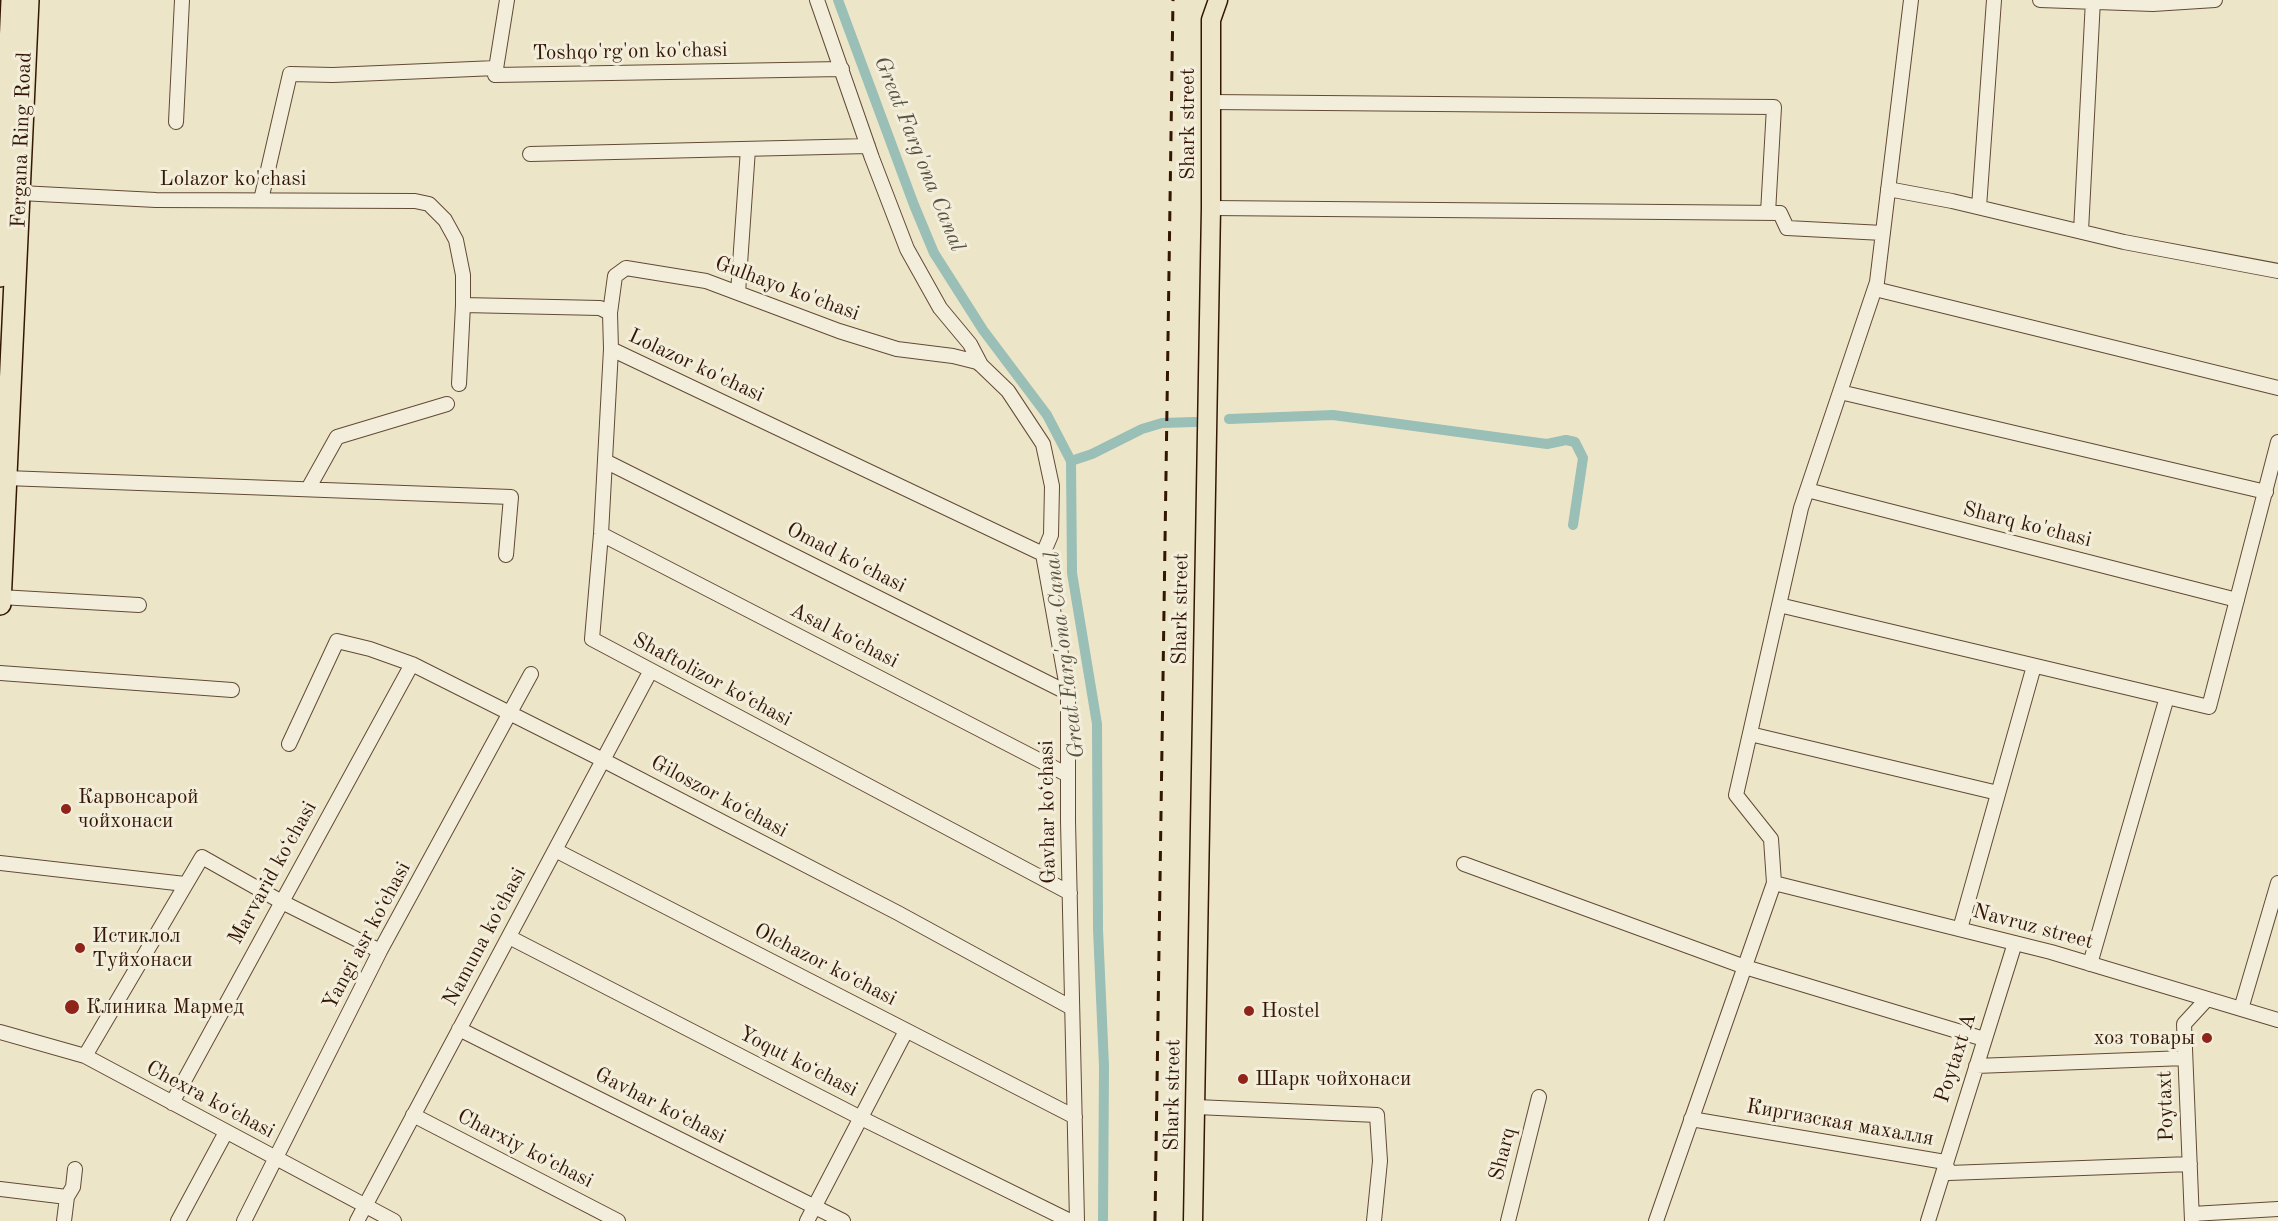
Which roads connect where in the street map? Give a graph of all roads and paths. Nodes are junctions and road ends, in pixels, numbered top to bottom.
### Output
1 (12, 0) edge
2 (28, 0) edge
3 (182, 0) edge
4 (507, 0) edge
5 (817, 0) edge
6 (1218, 0) edge
7 (1911, 0) edge
8 (1994, 0) edge
9 (2040, 0) edge
10 (2093, 0) edge
11 (2215, 0) edge
12 (2153, 2) edge
13 (496, 68) junction
14 (842, 69) junction
15 (1210, 102) junction
16 (176, 122) dead end
17 (868, 147) junction
18 (748, 149) junction
19 (530, 154) dead end
20 (1888, 189) junction
21 (20, 193) junction
22 (261, 200) junction
23 (1979, 207) junction
24 (1212, 208) junction
25 (1768, 213) junction
26 (2081, 231) junction
27 (1883, 233) junction
28 (2278, 271) edge
29 (0, 276) edge
30 (1875, 289) junction
31 (738, 293) junction
32 (463, 305) junction
33 (610, 313) junction
34 (611, 349) junction
35 (981, 365) junction
36 (459, 384) dead end
37 (2278, 388) edge
38 (1840, 392) junction
39 (447, 404) dead end
40 (2278, 442) edge
41 (605, 461) junction
42 (6, 478) junction
43 (308, 489) junction
44 (1807, 490) junction
45 (2266, 492) junction
46 (601, 534) junction
47 (1, 553) edge
48 (1043, 554) junction
49 (506, 555) dead end
50 (0, 597) edge
51 (2237, 600) junction
52 (0, 604) edge
53 (1779, 605) junction
54 (139, 606) dead end
55 (412, 664) junction
56 (2034, 666) junction
57 (650, 672) junction
58 (0, 673) edge
59 (531, 674) dead end
60 (232, 690) dead end
61 (1068, 693) junction
62 (2167, 697) junction
63 (511, 714) junction
64 (1750, 734) junction
65 (289, 744) dead end
66 (601, 759) junction
67 (1068, 776) junction
68 (1998, 793) junction
69 (555, 850) junction
70 (0, 862) edge
71 (1464, 864) dead end
72 (1774, 883) junction
73 (2278, 883) edge
74 (185, 885) junction
75 (1070, 893) junction
76 (280, 901) junction
77 (1960, 929) junction
78 (509, 937) junction
79 (2015, 943) junction
80 (380, 951) junction
81 (2090, 964) junction
82 (1744, 967) junction
83 (2207, 999) junction
84 (1072, 1008) junction
85 (2241, 1009) junction
86 (2278, 1020) edge
87 (459, 1029) junction
88 (906, 1031) junction
89 (0, 1032) edge
90 (1984, 1039) junction
91 (85, 1056) junction
92 (2185, 1058) junction
93 (1976, 1066) junction
94 (1539, 1097) dead end
95 (172, 1103) junction
96 (1196, 1107) junction
97 (413, 1115) junction
98 (1075, 1117) junction
99 (861, 1118) junction
100 (1691, 1119) junction
101 (226, 1132) junction
102 (277, 1159) junction
103 (1945, 1162) junction
104 (2190, 1164) junction
105 (75, 1169) dead end
106 (0, 1189) edge
107 (67, 1197) junction
108 (365, 1206) junction
109 (814, 1207) junction
110 (2278, 1209) edge
111 (2192, 1217) edge
112 (64, 1221) edge
113 (178, 1221) edge
114 (244, 1221) edge
115 (357, 1221) edge
116 (394, 1221) edge
117 (618, 1221) edge
118 (807, 1221) edge
119 (843, 1221) edge
120 (1070, 1221) edge
121 (1077, 1221) edge
122 (1193, 1221) edge
123 (1374, 1221) edge
124 (1508, 1221) edge
125 (1656, 1221) edge
126 (1928, 1221) edge

1 - 29 highway, Fergana Ring Road
2 - 21 highway, Fergana Ring Road
3 - 16 street
4 - 13 street, Toshqo'rg'on ko'chasi
5 - 14 street, Gavhar koʻchasi
6 - 15 main road, Shark street
7 - 20 street
8 - 23 street
9 - 10 street
10 - 12 street
10 - 26 street
11 - 12 street
13 - 14 street, Toshqo'rg'on ko'chasi
13 - 22 street
14 - 17 street, Gavhar koʻchasi
15 - 24 main road, Shark street
15 - 25 street
17 - 18 street
17 - 35 street, Gavhar koʻchasi
18 - 19 street
18 - 31 street
20 - 23 street
20 - 27 street
21 - 22 street, Lolazor ko'chasi
21 - 42 highway, Fergana Ring Road
22 - 32 street, Lolazor ko'chasi
23 - 26 street
24 - 25 street
24 - 96 main road, Shark street
25 - 27 street
26 - 28 street
27 - 30 street
30 - 37 street
30 - 38 street
31 - 33 street, Gulhayo ko'chasi
31 - 35 street, Gulhayo ko'chasi
32 - 33 street, Lolazor ko'chasi
32 - 36 street
33 - 34 street, Lolazor ko'chasi
34 - 41 street, Shaftolizor koʻchasi
34 - 48 street, Lolazor ko'chasi
35 - 48 street, Gavhar koʻchasi
38 - 44 street
38 - 45 street
39 - 43 street
40 - 45 street
41 - 46 street, Shaftolizor koʻchasi
41 - 61 street, Omad ko'chasi
42 - 43 street
42 - 47 highway, Fergana Ring Road
43 - 49 street
44 - 51 street, Sharq ko'chasi
44 - 53 street
45 - 51 street
46 - 57 street, Shaftolizor koʻchasi
46 - 67 street, Asal koʻchasi
47 - 50 highway, Fergana Ring Road
48 - 61 street, Gavhar koʻchasi
50 - 52 highway, Fergana Ring Road
50 - 54 street
51 - 62 street
53 - 56 street
53 - 64 street
55 - 63 street, Giloszor koʻchasi
55 - 65 street, Giloszor koʻchasi
55 - 76 street, Marvarid koʻchasi
56 - 62 street
56 - 68 street
57 - 66 street, Namuna koʻchasi
57 - 75 street, Shaftolizor koʻchasi
58 - 60 street
59 - 63 street, Yangi asr koʻchasi
61 - 67 street, Gavhar koʻchasi
62 - 81 street
63 - 66 street, Giloszor koʻchasi
63 - 80 street, Yangi asr koʻchasi
64 - 68 street
64 - 72 street
66 - 69 street, Namuna koʻchasi
66 - 84 street, Giloszor koʻchasi
67 - 75 street, Gavhar koʻchasi
68 - 77 street
69 - 78 street, Namuna koʻchasi
69 - 88 street, Olchazor koʻchasi
70 - 74 street
71 - 82 street
72 - 77 street, Navruz street
72 - 82 street
73 - 85 street
74 - 76 street
74 - 91 street
75 - 84 street, Gavhar koʻchasi
76 - 80 street
76 - 95 street, Marvarid koʻchasi
77 - 79 street, Navruz street
78 - 87 street, Namuna koʻchasi
78 - 99 street, Yoqut koʻchasi
79 - 81 street, Navruz street
79 - 90 street, Poytaxt A
80 - 102 street, Yangi asr koʻchasi
81 - 83 street, Navruz street
82 - 90 street
82 - 100 street
83 - 85 street, Navruz street
83 - 92 street, Poytaxt
84 - 98 street, Gavhar koʻchasi
85 - 86 street, Navruz street
87 - 97 street, Namuna koʻchasi
87 - 109 street, Gavhar koʻchasi
88 - 98 street, Olchazor koʻchasi
88 - 99 street
89 - 91 street, Chexra koʻchasi
90 - 93 street, Poytaxt A
91 - 95 street, Chexra koʻchasi
92 - 93 street
92 - 104 street, Poytaxt
93 - 103 street, Poytaxt A
94 - 124 street, Sharq
95 - 101 street, Chexra koʻchasi
96 - 122 main road, Shark street
96 - 123 street
97 - 108 street, Namuna koʻchasi
97 - 117 street, Charxiy koʻchasi
98 - 121 street, Gavhar koʻchasi
99 - 109 street
99 - 120 street, Yoqut koʻchasi
100 - 103 street, Киргизская махалля
100 - 125 street
101 - 102 street, Chexra koʻchasi
101 - 113 street
102 - 108 street, Chexra koʻchasi
102 - 114 street, Yangi asr koʻchasi
103 - 104 street, Киргизская махалля
103 - 126 street, Poytaxt A
104 - 111 street, Poytaxt
105 - 107 street
106 - 107 street
107 - 112 street
108 - 115 street, Namuna koʻchasi
108 - 116 street, Chexra koʻchasi
109 - 118 street
109 - 119 street, Gavhar koʻchasi
110 - 111 street

